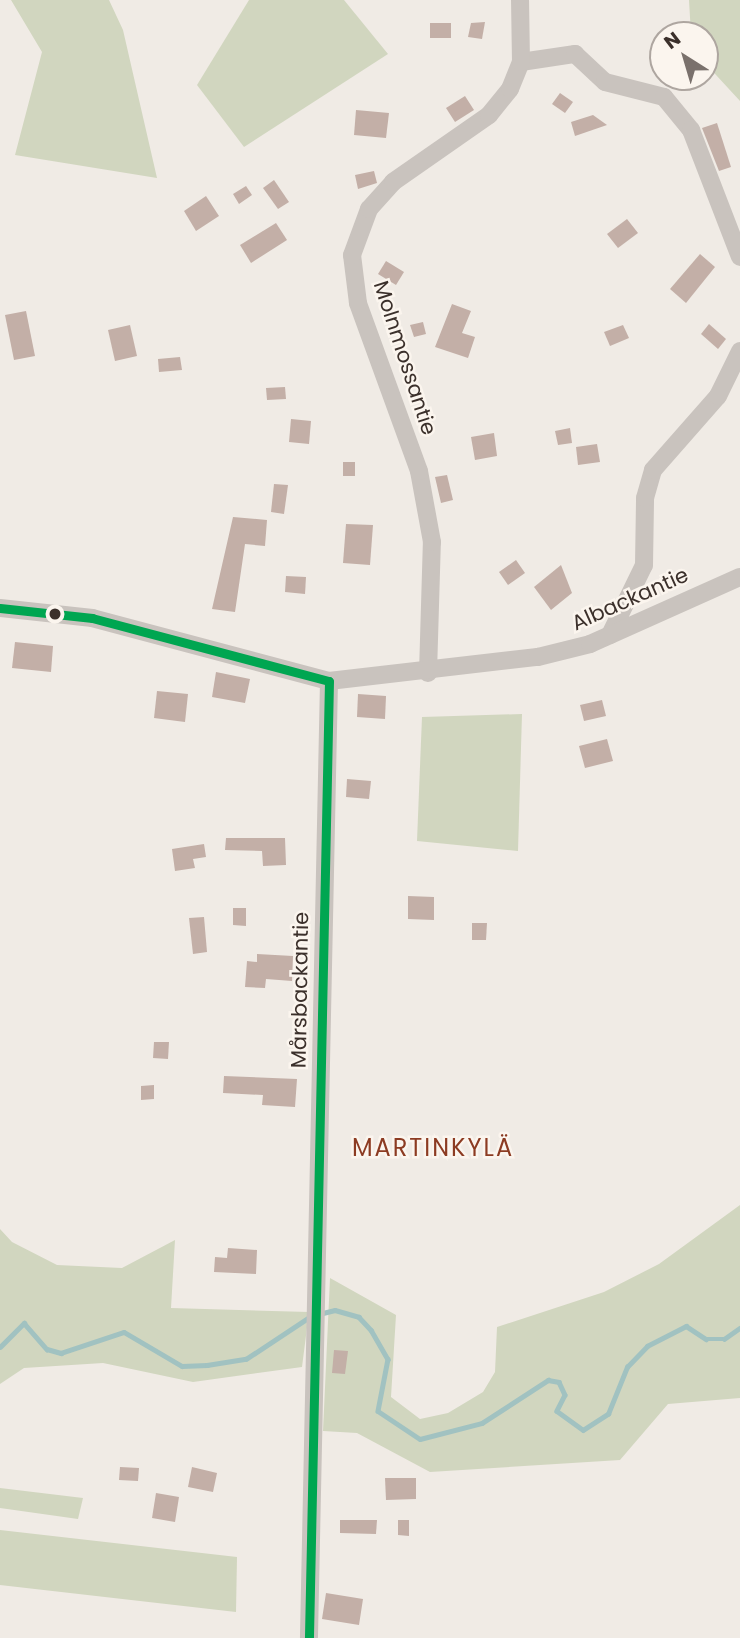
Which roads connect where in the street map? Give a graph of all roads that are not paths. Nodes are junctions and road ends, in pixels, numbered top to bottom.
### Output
1 (520, 0) edge
2 (522, 62) junction
3 (740, 257) edge
4 (740, 351) edge
5 (740, 577) edge
6 (0, 608) edge
7 (610, 635) junction
8 (428, 673) junction
9 (329, 681) junction
10 (309, 1638) edge

1 - 2 street
2 - 3 street
2 - 8 street, Molnmossantie
4 - 7 street
5 - 7 street, Albackantie
6 - 9 street
7 - 8 street, Albackantie
8 - 9 street, Albackantie
9 - 10 street, Mårsbackantie

